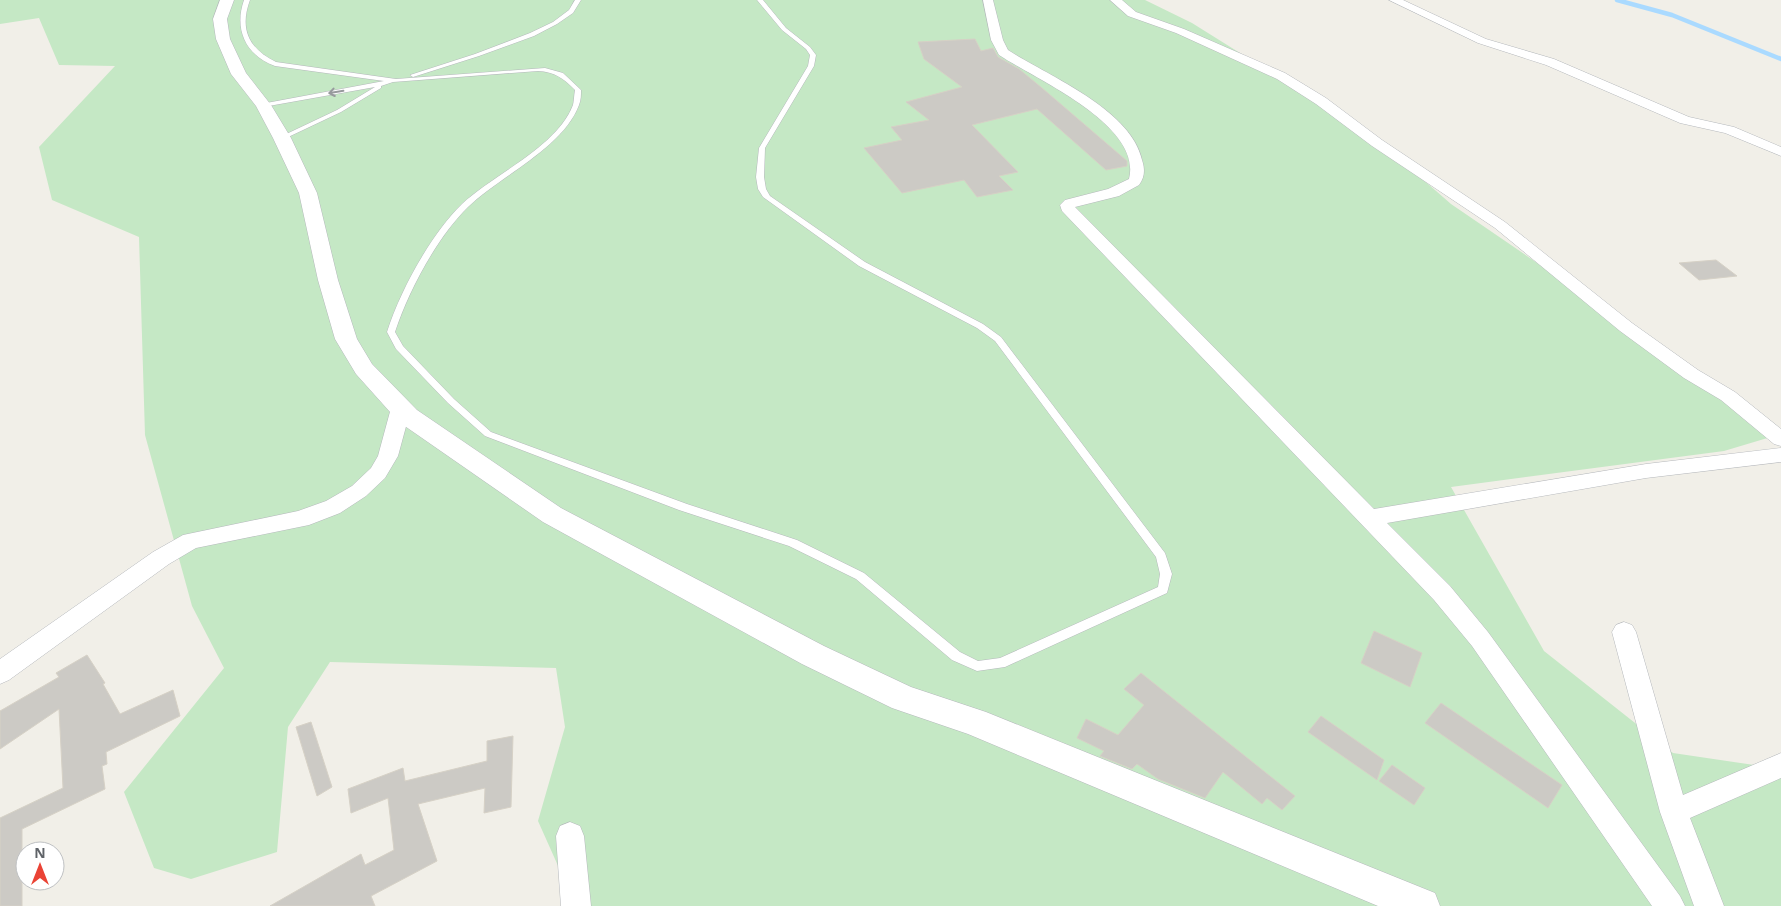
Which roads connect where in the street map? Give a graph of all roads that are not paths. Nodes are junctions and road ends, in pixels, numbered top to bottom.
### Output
1 (228, 0) edge
2 (247, 0) edge
3 (578, 0) edge
4 (760, 0) edge
5 (988, 0) edge
6 (1115, 0) edge
7 (1394, 0) edge
8 (396, 81) junction
9 (384, 84) junction
10 (263, 105) junction
11 (282, 138) junction
12 (1781, 152) edge
13 (401, 408) junction
14 (1781, 439) edge
15 (1781, 454) edge
16 (1370, 518) junction
17 (1624, 632) dead end
18 (0, 673) edge
19 (1781, 764) edge
20 (1674, 812) junction
21 (570, 836) dead end
22 (576, 906) edge
23 (1422, 906) edge
24 (1670, 906) edge
25 (1708, 906) edge

1 - 10 street
2 - 8 lane
3 - 8 lane
4 - 8 lane
5 - 16 street
6 - 14 street
7 - 12 street
8 - 9 lane
9 -> 10 lane
9 - 11 lane
10 - 11 street
11 - 13 street
13 - 18 street
13 - 23 street
15 - 16 street
16 - 24 street
17 - 20 street
19 - 20 street
20 - 25 street
21 - 22 street

